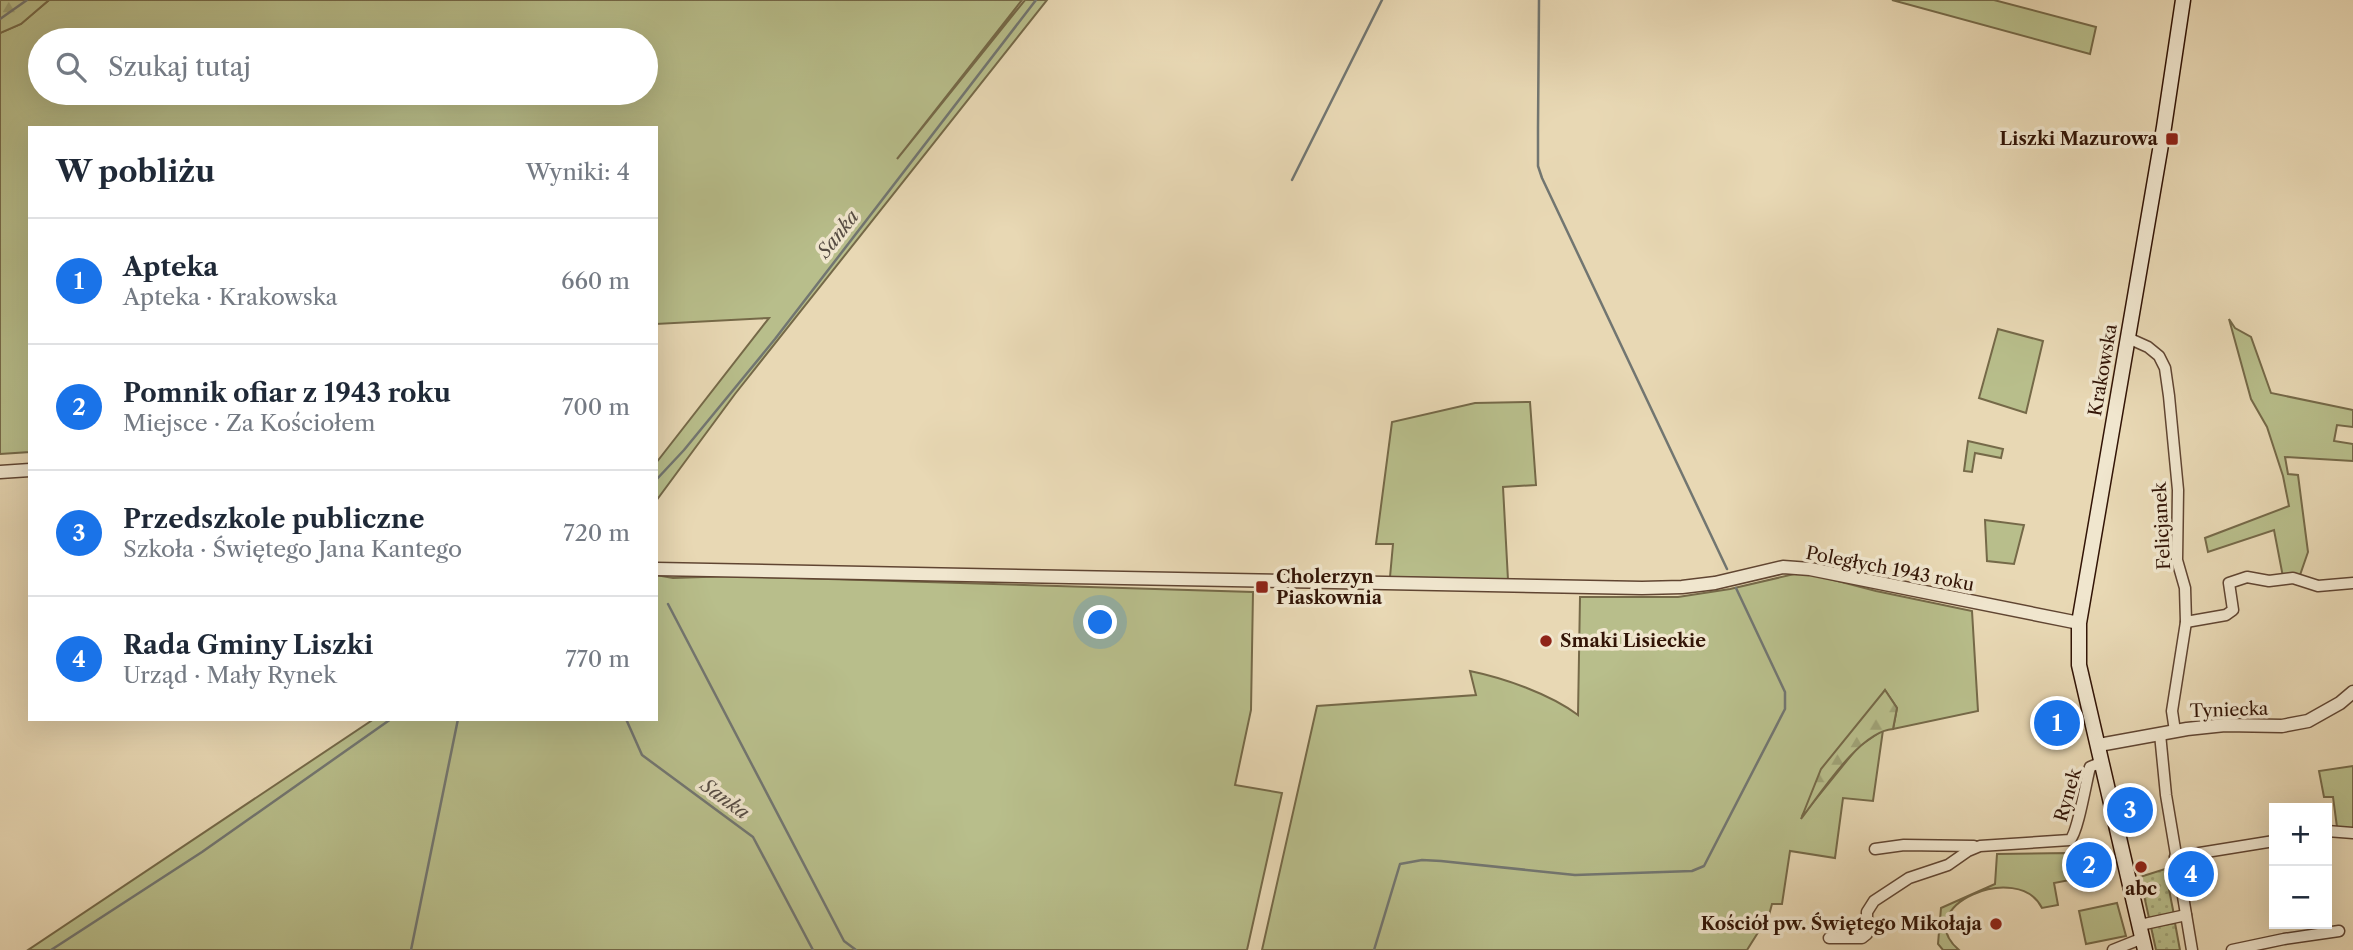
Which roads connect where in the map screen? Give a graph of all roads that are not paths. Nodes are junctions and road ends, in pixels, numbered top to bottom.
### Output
1 (2186, 1) edge
2 (2128, 338) junction
3 (28, 470) edge
4 (0, 472) edge
5 (658, 569) edge
6 (2353, 583) edge
7 (2186, 621) junction
8 (2079, 623) junction
9 (2353, 692) edge
10 (2175, 731) junction
11 (2160, 734) junction
12 (2099, 745) junction
13 (2102, 762) junction
14 (2332, 831) edge
15 (2353, 832) edge
16 (2269, 842) edge
17 (1980, 846) junction
18 (1875, 849) dead end
19 (2175, 857) junction
20 (2186, 915) junction
21 (2339, 932) dead end
22 (2143, 938) edge
23 (1829, 939) dead end
24 (2113, 950) edge
25 (2192, 950) edge
26 (2232, 950) edge

1 - 2 main road, Krakowska
2 - 7 street, Felicjanek
2 - 8 main road, Krakowska
3 - 4 street
5 - 8 street, Poległych 1943 roku
6 - 7 street
7 - 10 street, Felicjanek
8 - 12 main road, Krakowska
9 - 10 street, Tyniecka
10 - 11 street, Tyniecka
11 - 12 street, Tyniecka
11 - 19 street
12 - 13 main road, Krakowska
13 - 17 street, Rynek
13 - 22 main road, Krakowska
14 - 15 street
16 - 19 street
17 - 18 street
17 - 23 street
19 - 20 street
20 - 22 street
20 - 25 street
21 - 26 street
22 - 24 street

